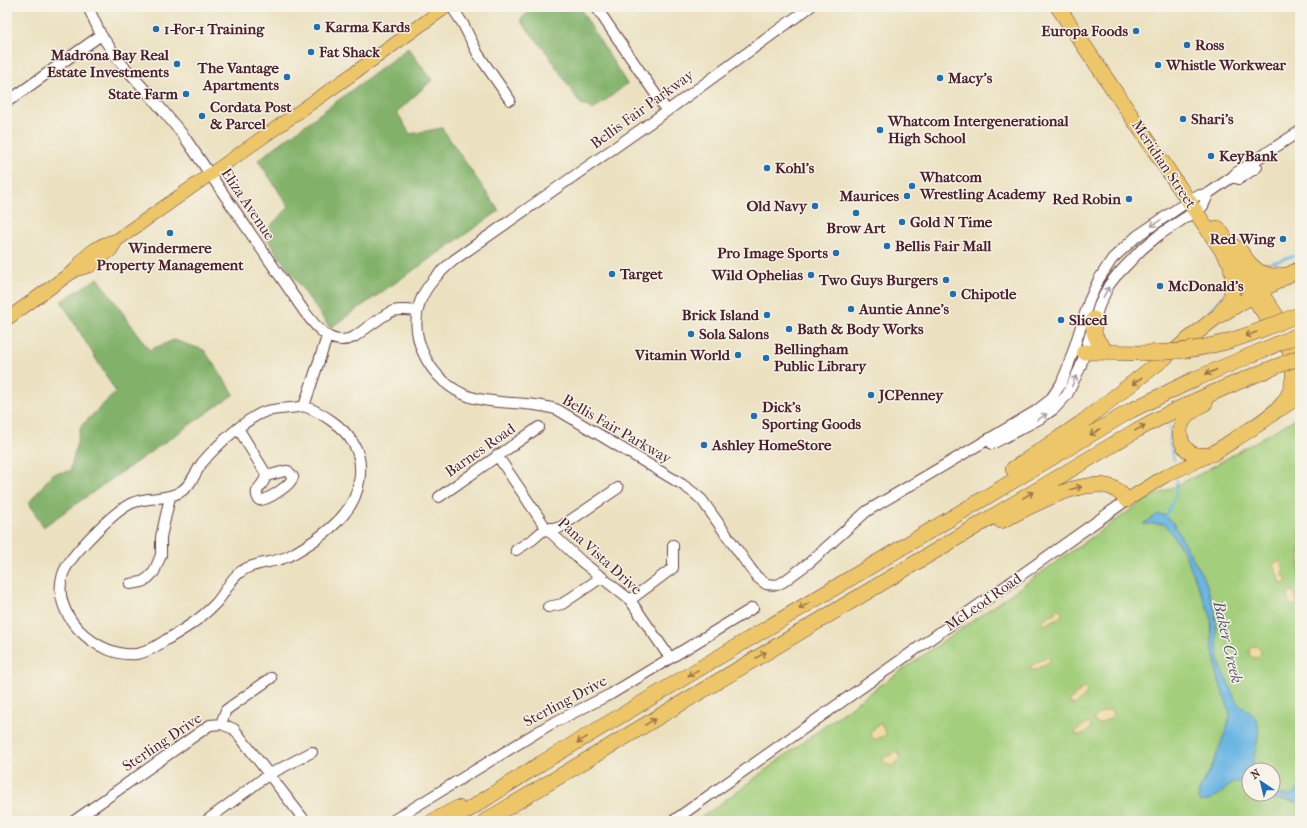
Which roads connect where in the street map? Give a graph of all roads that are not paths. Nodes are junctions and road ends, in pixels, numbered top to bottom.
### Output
1 (88, 7) edge
2 (446, 7) edge
3 (452, 7) edge
4 (596, 7) edge
5 (810, 7) edge
6 (1058, 7) edge
7 (1067, 7) edge
8 (101, 35) junction
9 (1096, 64) junction
10 (510, 100) dead end
11 (1131, 100) junction
12 (7, 102) edge
13 (667, 111) junction
14 (1300, 132) edge
15 (210, 175) junction
16 (1198, 201) junction
17 (1227, 241) junction
18 (1231, 264) junction
19 (1294, 272) edge
20 (1257, 294) junction
21 (417, 311) junction
22 (1300, 314) edge
23 (7, 318) edge
24 (1215, 318) junction
25 (1094, 319) junction
26 (327, 337) junction
27 (1289, 343) edge
28 (1107, 352) junction
29 (1078, 356) junction
30 (1260, 373) junction
31 (1300, 397) edge
32 (304, 406) junction
33 (1276, 412) junction
34 (539, 427) dead end
35 (238, 428) junction
36 (1212, 454) junction
37 (497, 455) junction
38 (266, 474) dead end
39 (618, 488) dead end
40 (170, 497) junction
41 (439, 497) dead end
42 (1127, 500) junction
43 (546, 528) junction
44 (673, 545) dead end
45 (516, 550) dead end
46 (602, 577) junction
47 (887, 580) junction
48 (130, 584) dead end
49 (838, 585) junction
50 (630, 600) junction
51 (548, 607) dead end
52 (753, 608) dead end
53 (670, 658) junction
54 (271, 678) dead end
55 (221, 724) junction
56 (616, 742) junction
57 (312, 752) dead end
58 (540, 764) junction
59 (268, 775) junction
60 (74, 821) edge
61 (206, 821) edge
62 (305, 821) edge
63 (392, 821) edge
64 (433, 821) edge
65 (451, 821) edge
66 (485, 821) edge
67 (504, 821) edge
68 (673, 821) edge

1 - 8 street, Eliza Avenue
2 - 15 main road
3 - 10 street
4 - 13 street
5 - 13 street, Bellis Fair Parkway
6 - 9 highway, Meridian Street
7 - 11 highway, Meridian Street
8 - 12 street
8 - 15 street, Eliza Avenue
9 - 11 highway
9 - 16 highway, Meridian Street
11 - 16 highway, Meridian Street
13 - 21 street, Bellis Fair Parkway
14 - 16 street
15 - 23 main road
15 - 26 street, Eliza Avenue
16 - 17 highway, Meridian Street
16 - 18 highway, Meridian Street
25 -> 16 street, Bellis Fair Parkway
16 -> 29 street, Bellis Fair Parkway
17 - 19 highway
17 - 20 main road, Meridian Street
18 - 20 highway, Meridian Street
18 - 24 highway
19 - 20 highway
20 - 24 highway
20 - 27 highway, Meridian Street
21 - 26 street
21 - 29 street, Bellis Fair Parkway
22 -> 28 highway, bridge
24 -> 49 highway
25 - 28 highway
25 - 29 street, Bellis Fair Parkway
26 - 32 street
27 - 30 highway, bridge
27 - 33 highway
27 -> 49 highway, bridge
28 - 29 highway
30 - 36 highway
47 -> 30 highway
31 - 33 main road, McLeod Road
32 - 35 street
32 - 40 street
33 - 36 highway, McLeod Road
34 - 37 street, Barnes Road
35 - 38 street
35 - 40 street
36 - 42 main road, McLeod Road
37 - 41 street, Barnes Road
37 - 43 street, Pana Vista Drive
39 - 43 street
40 - 48 street
47 -> 42 highway
42 - 68 street, McLeod Road
43 - 45 street
43 - 46 street, Pana Vista Drive
44 - 50 street
46 - 50 street, Pana Vista Drive
46 - 51 street
56 -> 47 highway
49 -> 58 highway
50 - 53 street, Pana Vista Drive
52 - 53 street, Sterling Drive
53 - 63 street, Sterling Drive
54 - 55 street
55 - 59 street, Sterling Drive
55 - 60 street, Sterling Drive
56 - 66 highway
56 - 67 highway
57 - 59 street
58 - 64 highway
58 - 65 highway
59 - 61 street
59 - 62 street, Sterling Drive

